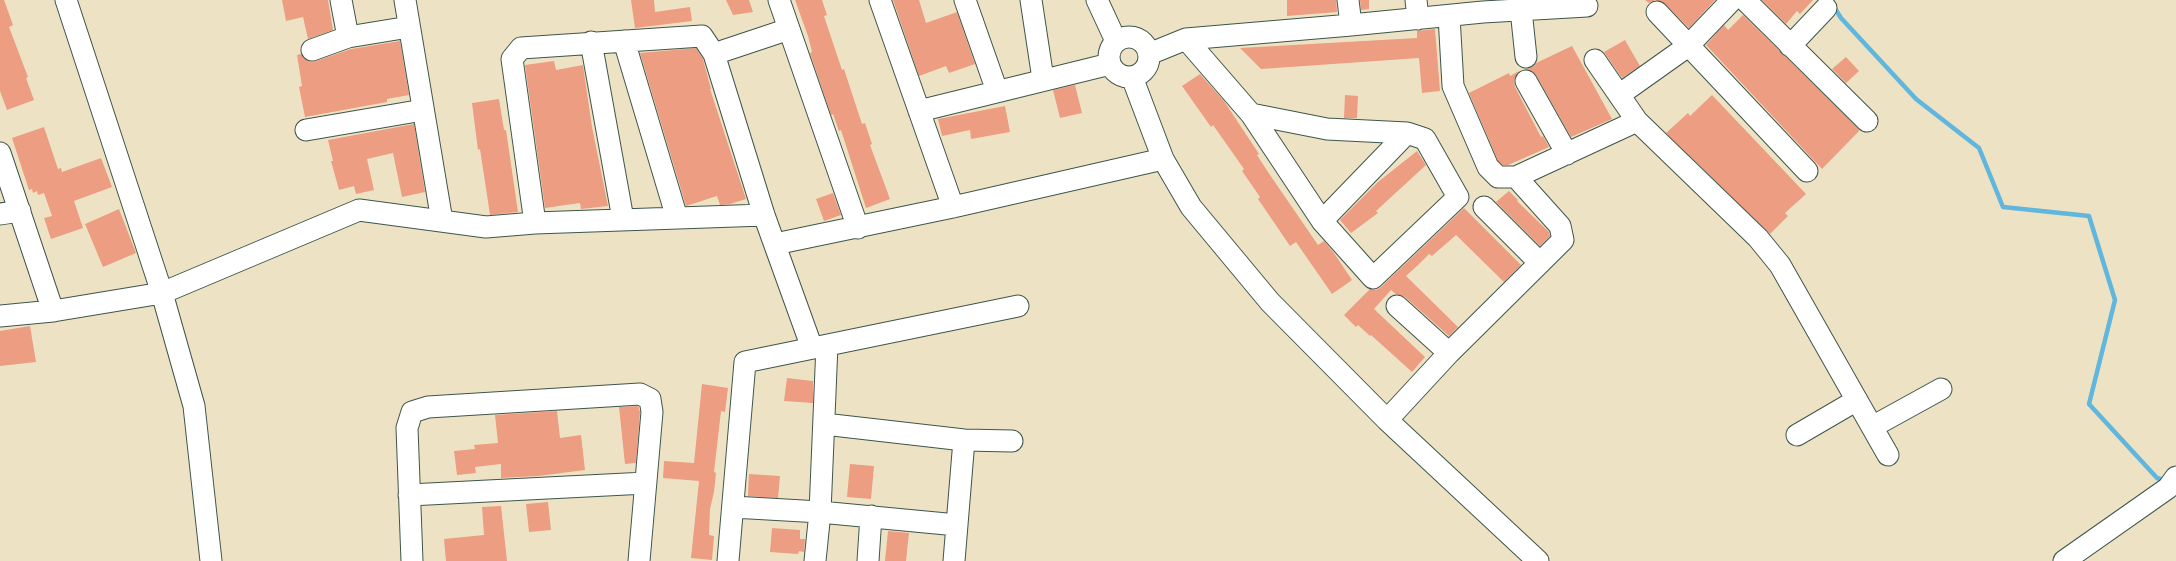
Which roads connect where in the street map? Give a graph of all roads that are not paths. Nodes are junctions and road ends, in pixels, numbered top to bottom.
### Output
1 (66, 0) edge
2 (341, 0) edge
3 (405, 0) edge
4 (779, 0) edge
5 (880, 0) edge
6 (965, 0) edge
7 (1031, 0) edge
8 (1097, 0) edge
9 (1348, 0) edge
10 (1732, 0) edge
11 (1745, 0) edge
12 (1555, 4) edge
13 (1483, 6) edge
14 (1587, 6) dead end
15 (1826, 8) dead end
16 (1417, 10) edge
17 (1521, 10) junction
18 (1657, 12) dead end
19 (1449, 16) junction
20 (1351, 25) junction
21 (409, 27) junction
22 (789, 30) junction
23 (348, 37) junction
24 (1186, 39) junction
25 (624, 41) junction
26 (1116, 41) junction
27 (591, 42) junction
28 (1688, 46) junction
29 (1790, 46) junction
30 (312, 50) dead end
31 (714, 54) junction
32 (1149, 54) junction
33 (1526, 57) dead end
34 (1595, 60) dead end
35 (1110, 64) junction
36 (1132, 77) junction
37 (1043, 79) junction
38 (1526, 81) dead end
39 (997, 91) junction
40 (1619, 95) junction
41 (424, 110) junction
42 (919, 111) junction
43 (1251, 114) junction
44 (1637, 121) junction
45 (1867, 121) dead end
46 (306, 130) dead end
47 (1407, 133) junction
48 (0, 153) edge
49 (1567, 154) junction
50 (1163, 159) junction
51 (1807, 171) dead end
52 (1516, 177) junction
53 (953, 207) junction
54 (1484, 207) dead end
55 (10, 212) edge
56 (764, 215) junction
57 (676, 218) junction
58 (623, 219) junction
59 (442, 221) junction
60 (1322, 221) junction
61 (535, 223) junction
62 (858, 228) junction
63 (775, 244) junction
64 (1540, 263) junction
65 (162, 292) junction
66 (1018, 306) dead end
67 (1397, 306) dead end
68 (53, 311) junction
69 (0, 316) edge
70 (820, 346) junction
71 (1449, 354) junction
72 (1941, 389) dead end
73 (1857, 400) junction
74 (1387, 420) junction
75 (824, 424) junction
76 (1872, 427) junction
77 (1797, 435) dead end
78 (964, 440) junction
79 (1012, 441) dead end
80 (1888, 455) dead end
81 (2172, 482) edge
82 (646, 483) junction
83 (409, 495) junction
84 (733, 507) junction
85 (820, 512) junction
86 (871, 516) junction
87 (957, 525) junction
88 (211, 561) edge
89 (412, 561) edge
90 (639, 561) edge
91 (728, 561) edge
92 (815, 561) edge
93 (868, 561) edge
94 (954, 561) edge
95 (1538, 561) edge
96 (2064, 561) edge

1 - 65 street
2 - 23 street
3 - 21 street
4 - 22 street
5 - 42 street
6 - 39 street
7 - 37 street
8 - 26 street
9 - 20 street
10 - 28 street
11 - 29 street
12 - 14 street
12 - 17 street
13 - 17 street
13 - 19 street
15 - 29 street
16 - 19 street
16 - 20 street
17 - 33 street
18 - 28 street
19 - 52 street
20 - 24 street
21 - 23 street
21 - 41 street
22 - 31 street
22 - 62 street
23 - 30 street
24 - 32 street
24 - 43 street
25 - 27 street
25 - 31 street
25 - 57 street
26 - 32 street
26 - 35 street
27 - 58 street
27 - 61 street
28 - 40 street
28 - 51 street
29 - 45 street
31 - 56 street
32 - 36 street
34 - 40 street
35 - 36 street
35 - 37 street
36 - 50 street
37 - 39 street
38 - 49 street
39 - 42 street
40 - 44 street
41 - 46 street
41 - 59 street
42 - 53 street
43 - 47 street
43 - 60 street
44 - 49 street
44 - 73 street
47 - 60 street
47 - 60 street
48 - 55 street
49 - 52 street
50 - 53 street
50 - 74 street
52 - 64 street
53 - 62 street
54 - 64 street
55 - 68 street
56 - 57 street
56 - 63 street
57 - 58 street
58 - 61 street
59 - 61 street
59 - 65 street
62 - 63 street
63 - 70 street
64 - 71 street
65 - 68 street
65 - 88 street
66 - 70 street
67 - 71 street
68 - 69 street
70 - 75 street
70 - 84 street
71 - 74 street
72 - 76 street
73 - 76 street
73 - 77 street
74 - 95 street
75 - 78 street
75 - 85 street
76 - 80 street
78 - 79 street
78 - 87 street
81 - 96 street
82 - 83 street
82 - 83 street
82 - 90 street
83 - 89 street
84 - 85 street
84 - 91 street
85 - 86 street
85 - 92 street
86 - 87 street
86 - 93 street
87 - 94 street

